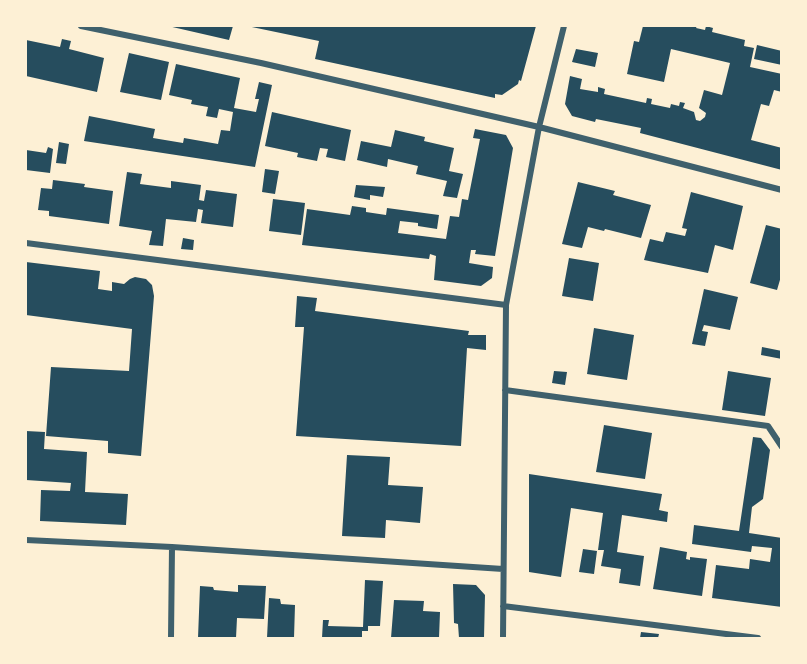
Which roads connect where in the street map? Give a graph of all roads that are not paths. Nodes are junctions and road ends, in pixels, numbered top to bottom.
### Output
1 (81, 26) edge
2 (564, 26) edge
3 (539, 127) junction
4 (782, 190) edge
5 (26, 243) edge
6 (506, 305) junction
7 (506, 390) junction
8 (782, 447) edge
9 (26, 540) edge
10 (172, 547) junction
11 (503, 569) junction
12 (503, 606) junction
13 (171, 639) edge
14 (503, 639) edge
15 (758, 639) edge

1 - 3 street
2 - 3 street
3 - 4 street
3 - 6 street
5 - 6 street
6 - 7 street
7 - 8 street
7 - 11 street
9 - 10 street
10 - 11 street
10 - 13 street
11 - 12 street
12 - 14 street
12 - 15 street

